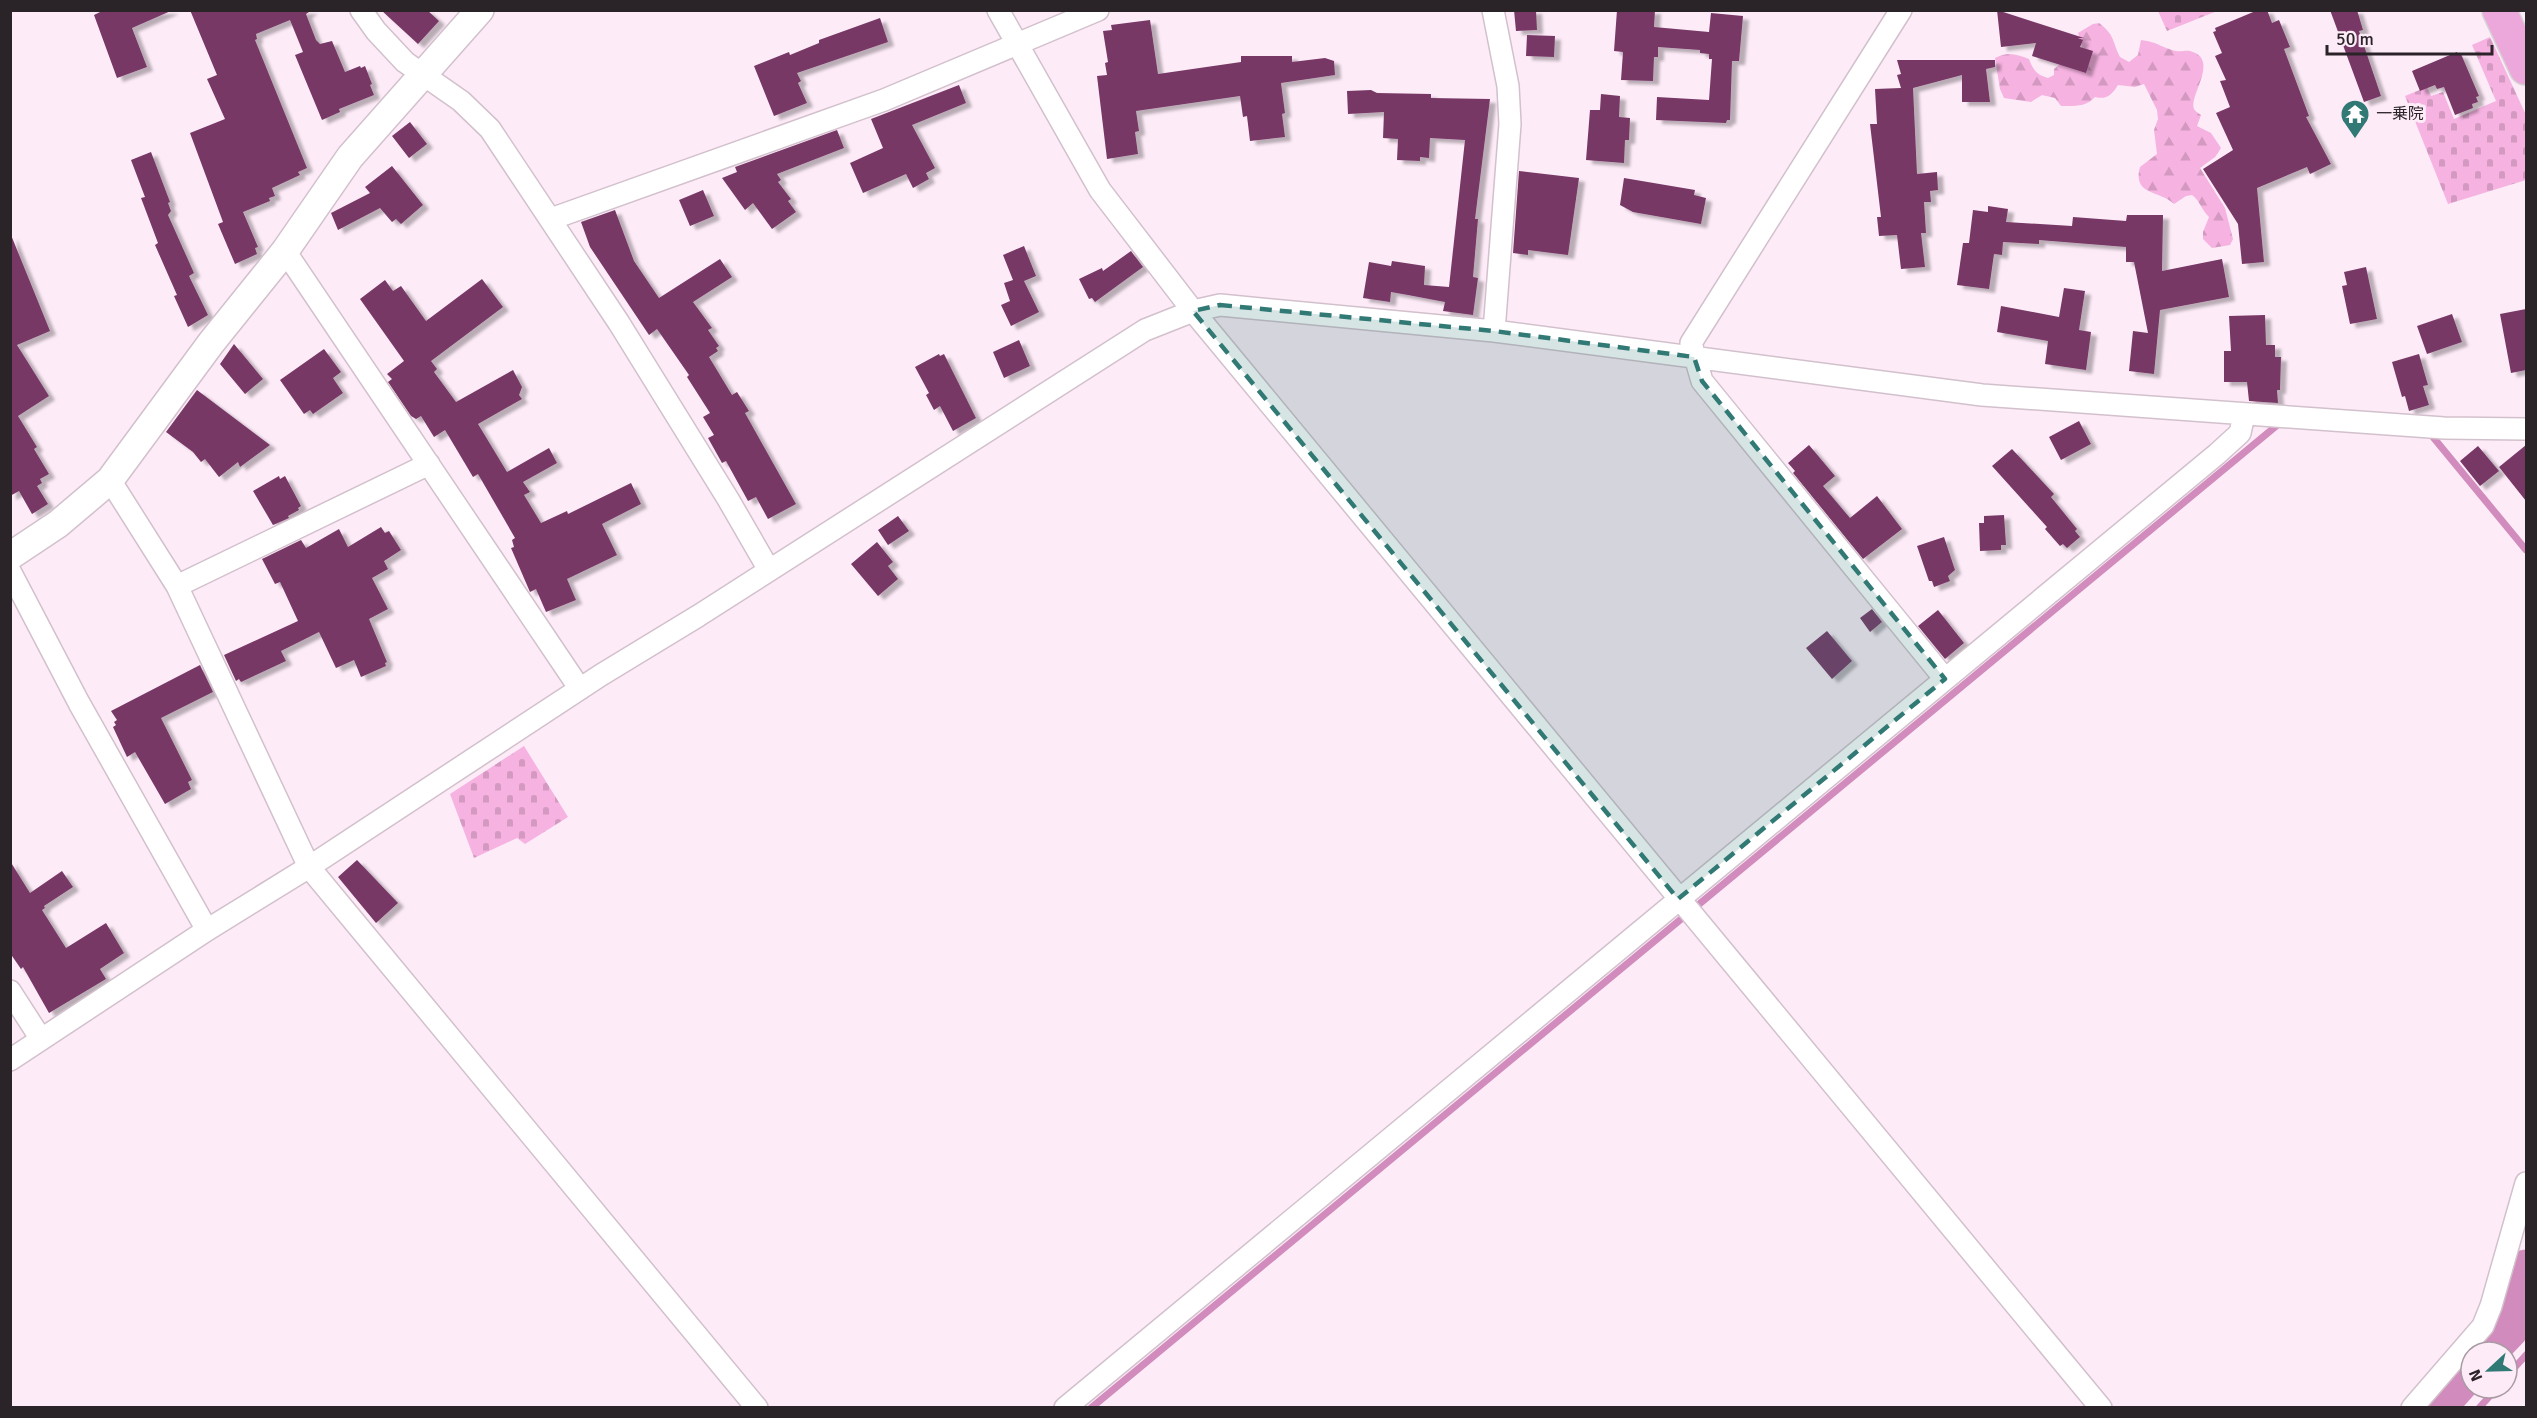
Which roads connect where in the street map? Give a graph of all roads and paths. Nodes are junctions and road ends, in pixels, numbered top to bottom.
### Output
1 (361, 10) edge
2 (480, 10) edge
3 (998, 10) edge
4 (1098, 10) edge
5 (1493, 10) edge
6 (1901, 10) edge
7 (2507, 14) edge
8 (1016, 45) junction
9 (2526, 68) edge
10 (424, 74) junction
11 (551, 219) junction
12 (285, 251) junction
13 (1193, 311) junction
14 (1494, 331) junction
15 (1694, 357) junction
16 (2244, 415) junction
17 (2526, 429) edge
18 (429, 464) junction
19 (110, 480) junction
20 (10, 556) edge
21 (769, 570) junction
22 (10, 571) edge
23 (177, 586) junction
24 (1945, 679) junction
25 (580, 689) junction
26 (309, 867) junction
27 (1678, 899) junction
28 (207, 930) junction
29 (10, 991) edge
30 (41, 1039) junction
31 (10, 1060) edge
32 (2526, 1183) edge
33 (757, 1407) edge
34 (1065, 1407) edge
35 (2101, 1407) edge
36 (2412, 1407) edge

1 - 10 street
2 - 10 street
3 - 8 street
4 - 8 street
5 - 14 street
6 - 15 street
7 - 9 main road
8 - 11 street
8 - 13 street
10 - 11 street
10 - 12 street
11 - 21 street
12 - 18 street
12 - 19 street
13 - 14 street
13 - 21 street
13 - 27 street
14 - 15 street
15 - 16 street
15 - 24 street
16 - 17 street
16 - 24 street
18 - 23 street
18 - 25 street
19 - 20 street
19 - 23 street
21 - 25 street
22 - 28 street
23 - 26 street
24 - 27 street
25 - 26 street
26 - 28 street
26 - 33 street
27 - 34 street
27 - 35 street
28 - 30 street
29 - 30 street
30 - 31 street
32 - 36 street

